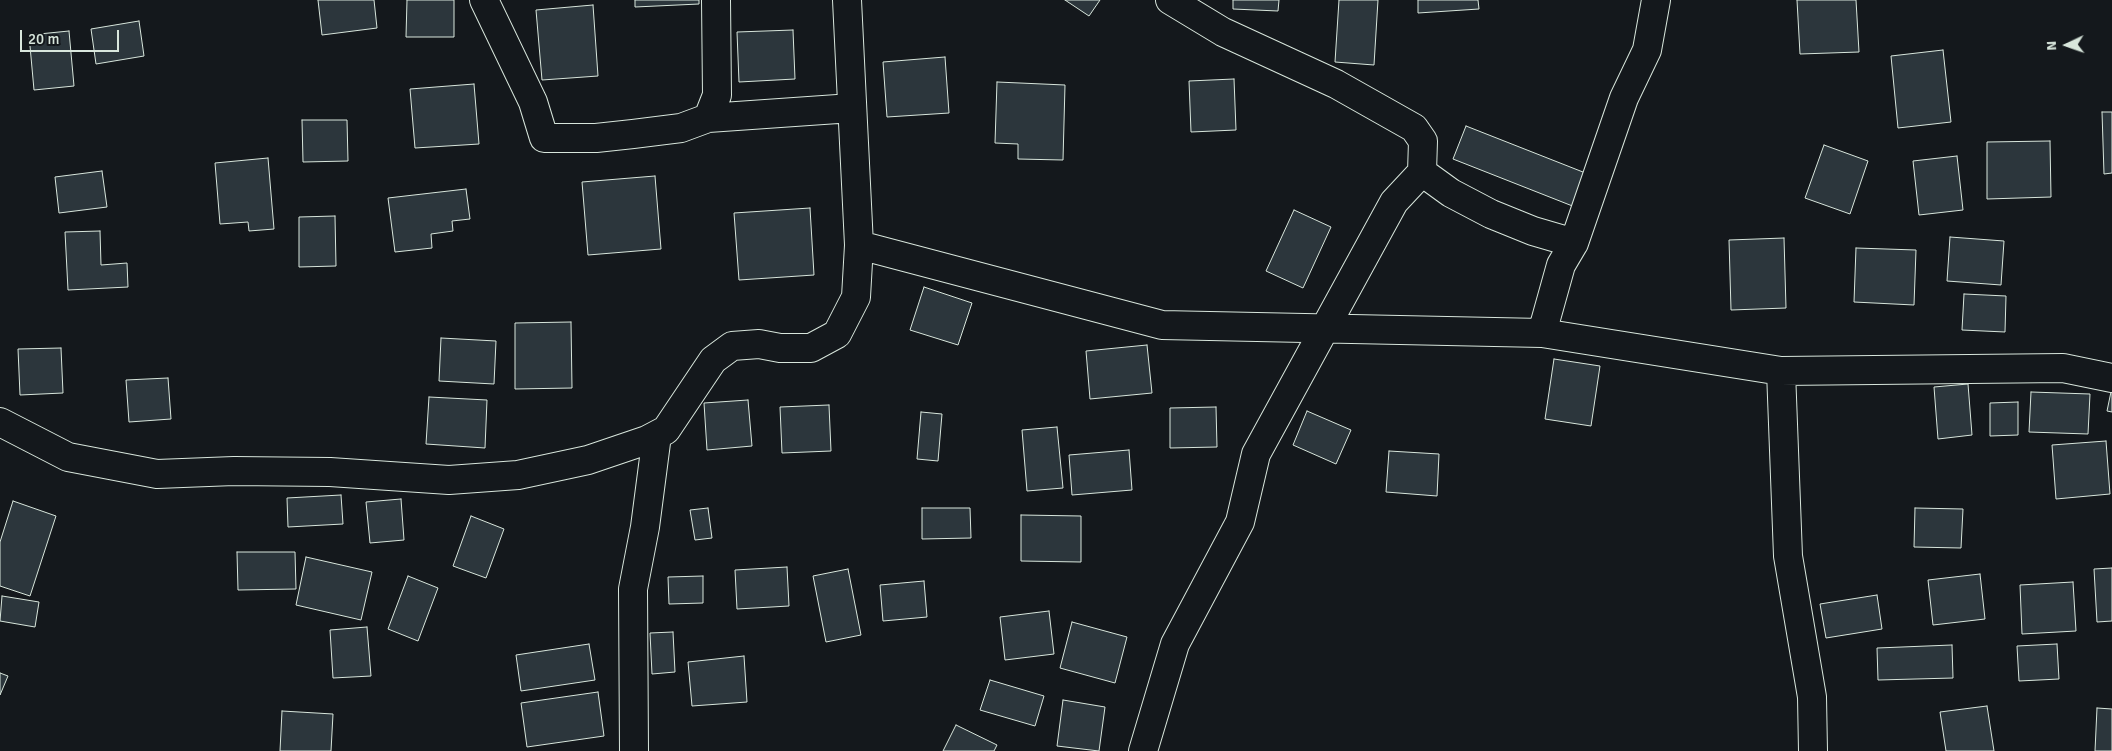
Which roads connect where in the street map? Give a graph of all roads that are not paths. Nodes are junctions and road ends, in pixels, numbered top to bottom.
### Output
1 (484, 0) edge
2 (716, 0) edge
3 (847, 0) edge
4 (1170, 0) edge
5 (1656, 0) edge
6 (852, 108) junction
7 (708, 118) junction
8 (1422, 172) junction
9 (1574, 243) junction
10 (859, 245) junction
11 (1324, 328) junction
12 (1542, 333) junction
13 (1781, 371) junction
14 (2112, 378) edge
15 (1, 425) edge
16 (657, 435) junction
17 (634, 751) edge
18 (1143, 751) edge
19 (1813, 751) edge

1 - 7 street
2 - 7 street
3 - 6 street
4 - 8 street
5 - 9 street
6 - 7 street
6 - 10 street
8 - 9 street
8 - 11 street
9 - 12 street
10 - 11 street
10 - 16 street
11 - 12 street
11 - 18 street
12 - 13 street
13 - 14 street
13 - 19 street
15 - 16 street
16 - 17 street

